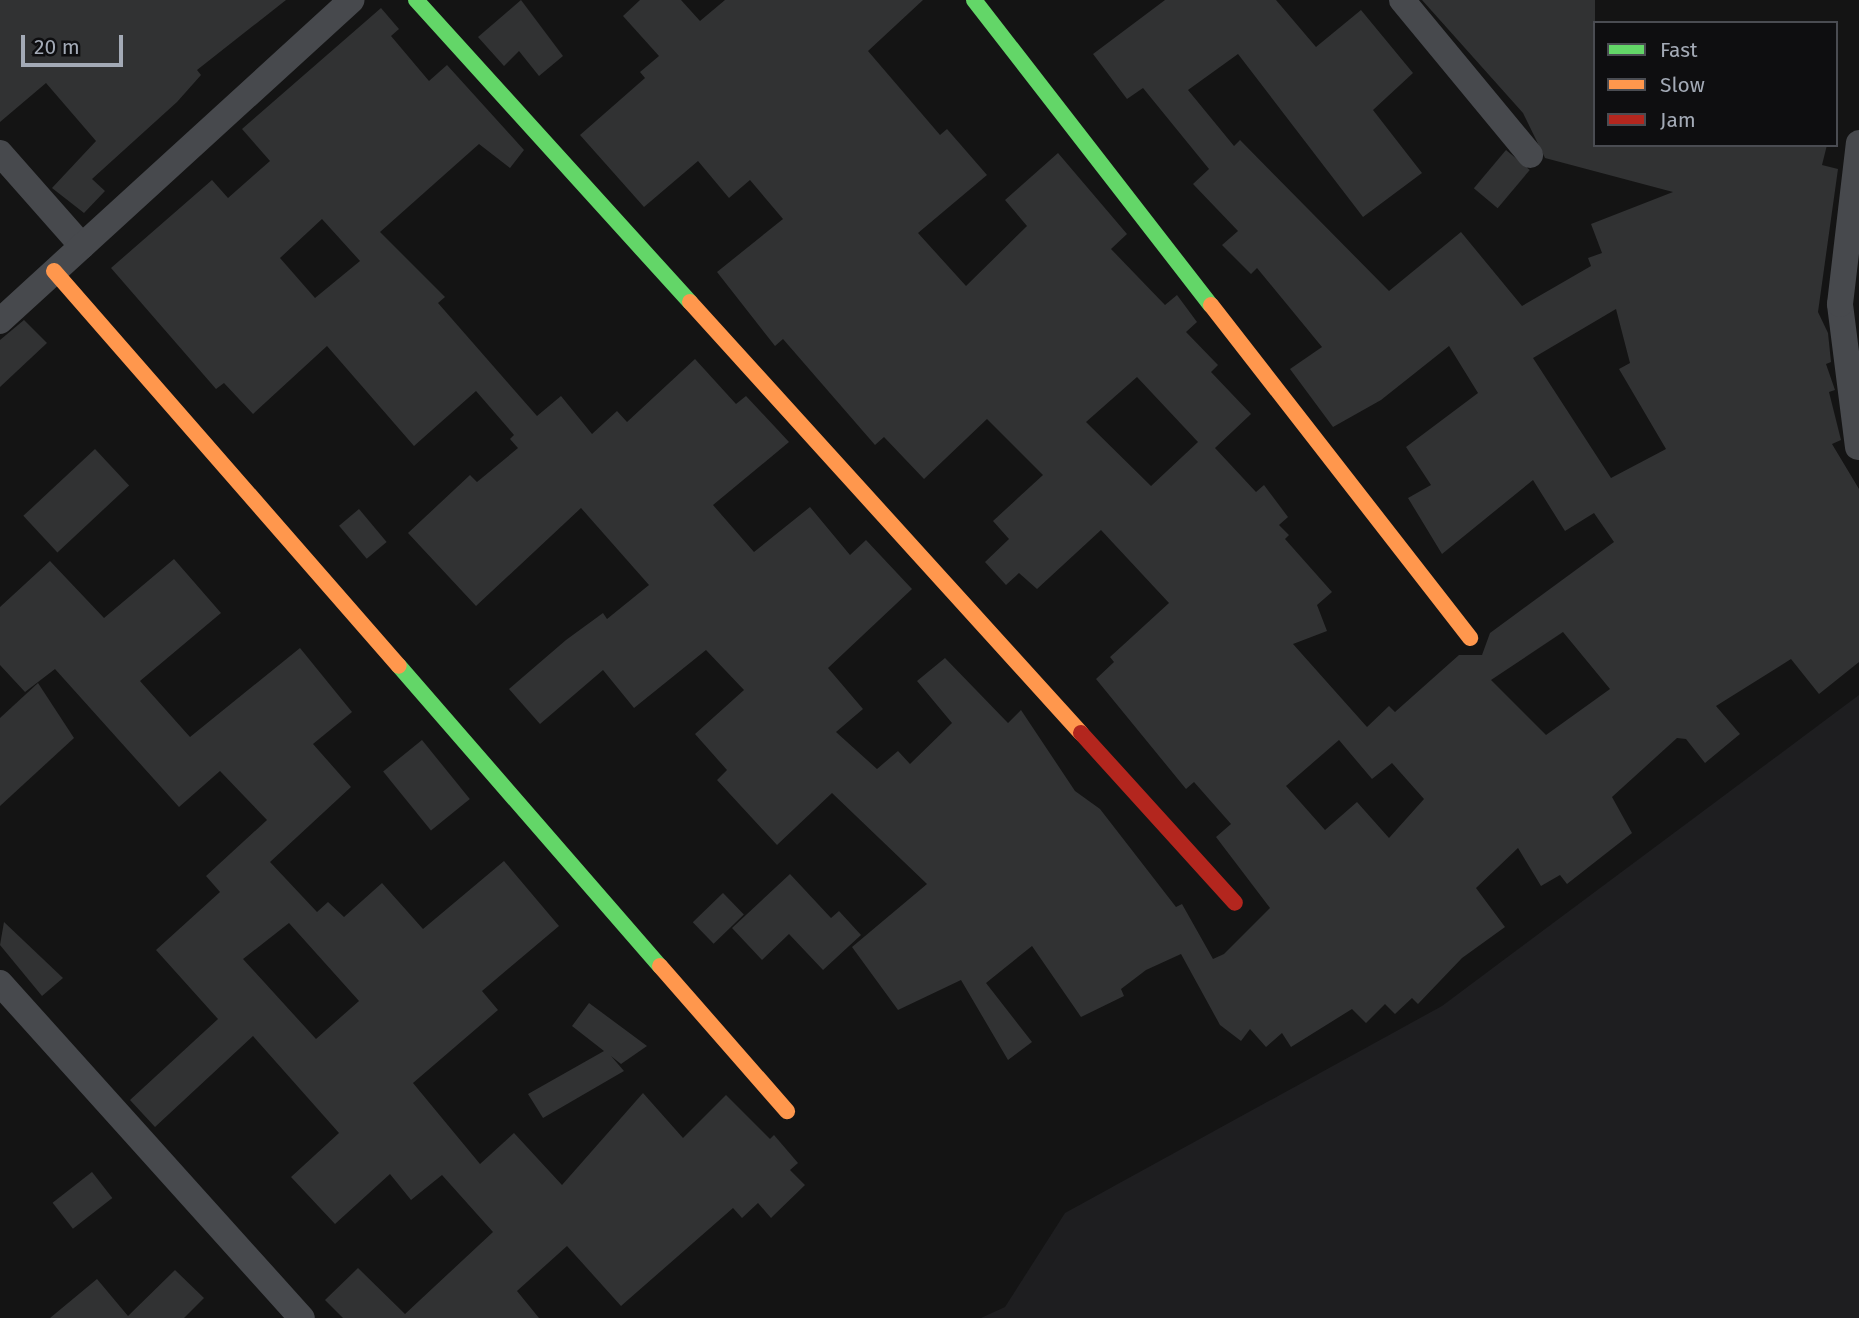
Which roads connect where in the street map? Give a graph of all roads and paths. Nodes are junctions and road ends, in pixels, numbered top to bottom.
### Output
1 (351, 0) edge
2 (416, 0) edge
3 (974, 0) edge
4 (1402, 0) edge
5 (1859, 143) edge
6 (0, 153) edge
7 (1530, 155) dead end
8 (82, 246) junction
9 (54, 271) junction
10 (0, 321) edge
11 (1858, 447) edge
12 (1470, 638) dead end
13 (1235, 904) dead end
14 (0, 983) edge
15 (787, 1111) dead end
16 (302, 1318) edge

1 - 8 street
2 - 13 street
3 - 12 street
4 - 7 street
5 - 11 street
6 - 8 street
8 - 9 street
9 - 10 street
9 - 15 street
14 - 16 street

